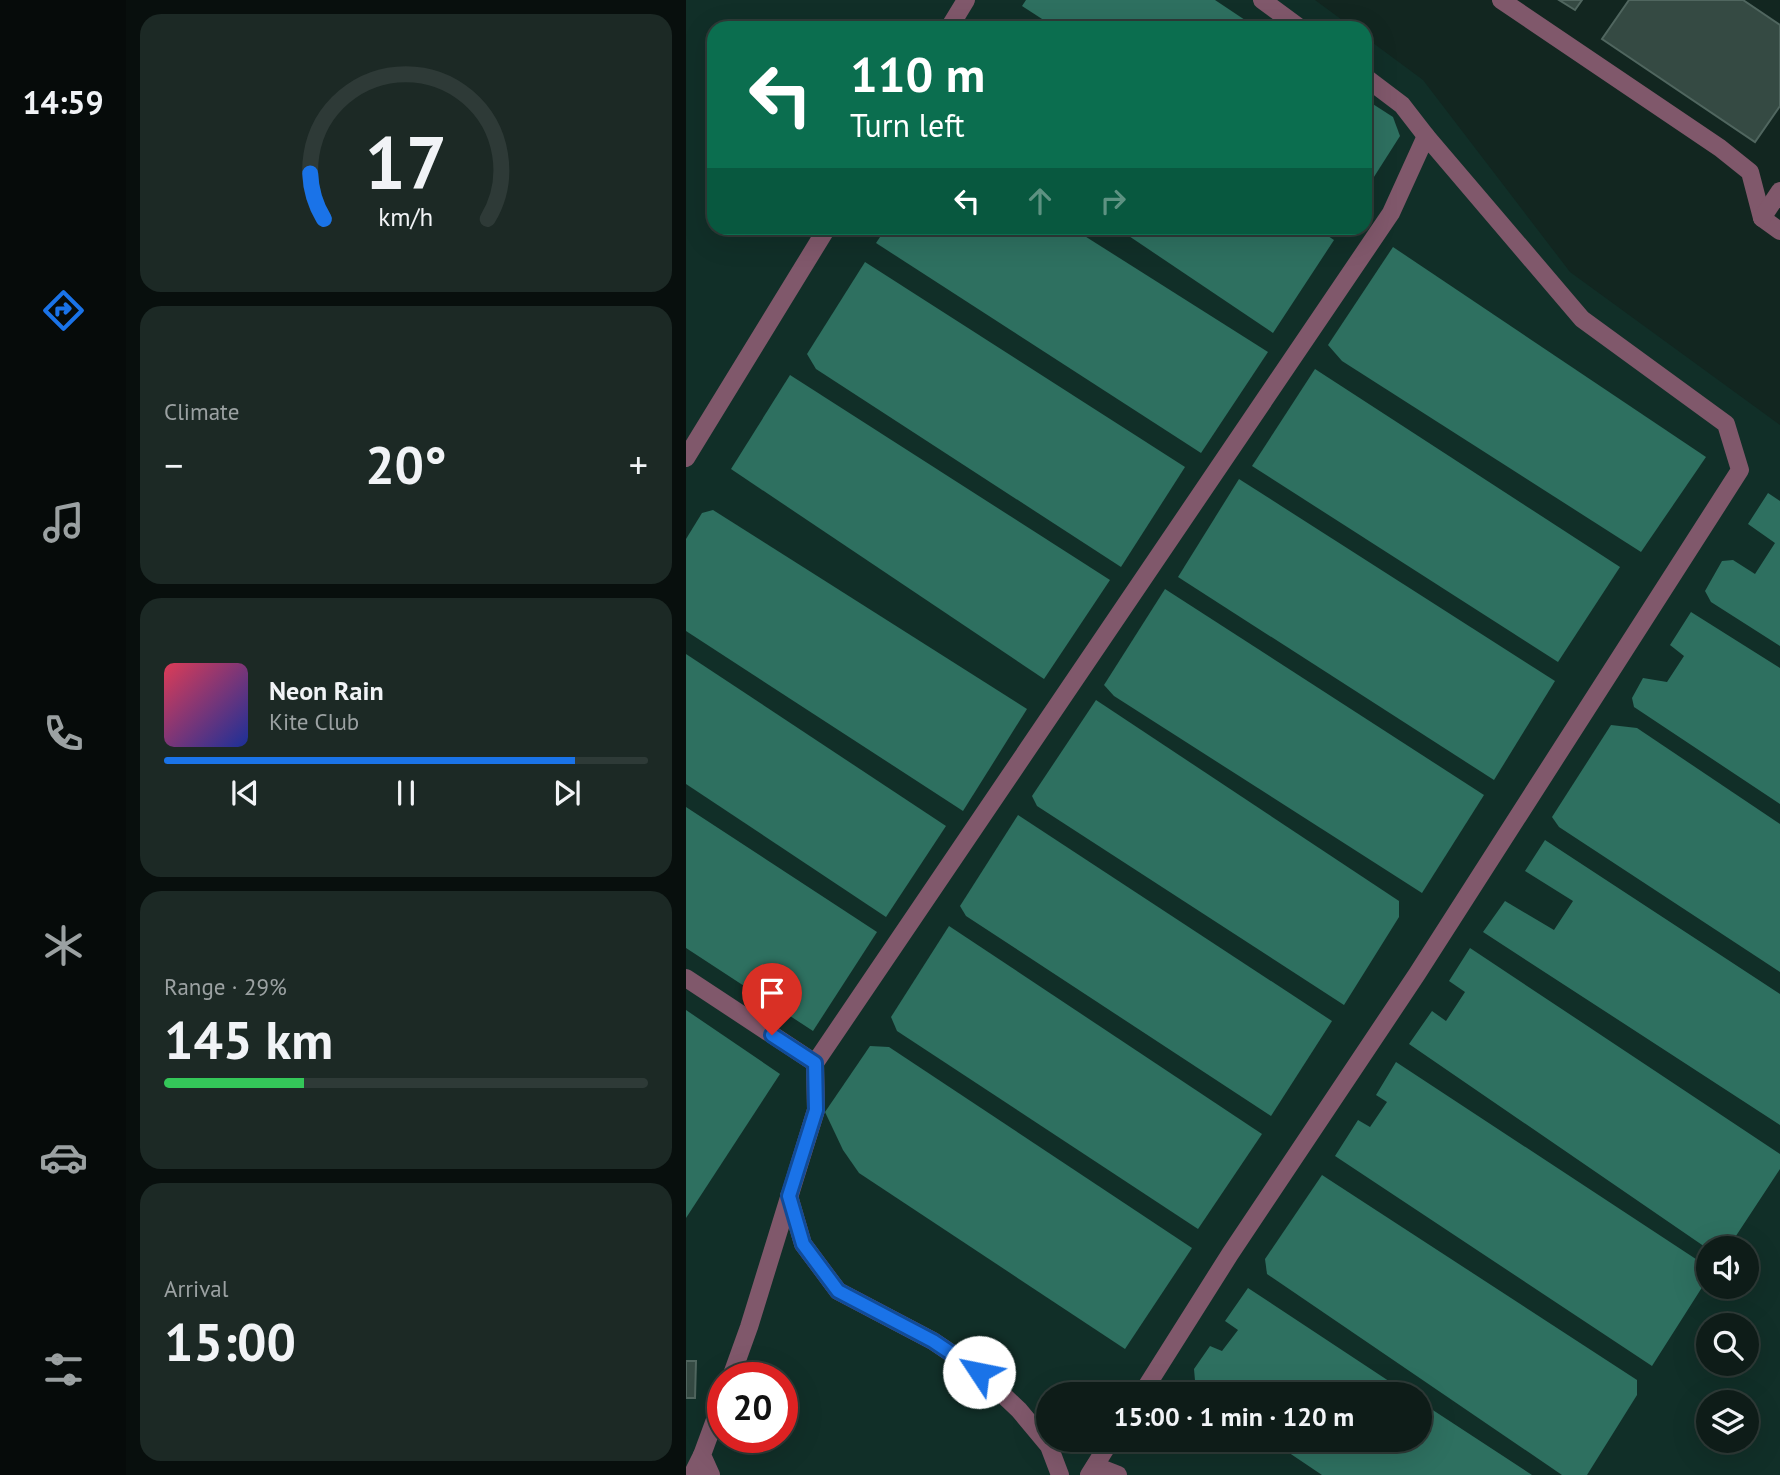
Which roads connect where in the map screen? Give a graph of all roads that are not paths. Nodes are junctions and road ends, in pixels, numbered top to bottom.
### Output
1 (966, 0) edge
2 (1262, 0) edge
3 (1501, 0) edge
4 (953, 21) edge
5 (1290, 21) edge
6 (1372, 82) edge
7 (1426, 136) junction
8 (1780, 191) edge
9 (1762, 218) junction
10 (1780, 231) edge
11 (823, 235) edge
12 (686, 458) edge
13 (686, 978) edge
14 (815, 1063) junction
15 (789, 1196) junction
16 (736, 1362) edge
17 (1148, 1382) edge
18 (707, 1441) edge
19 (1103, 1452) edge
20 (702, 1455) junction
21 (1092, 1470) edge
22 (692, 1475) edge
23 (711, 1475) edge
24 (1060, 1475) edge
25 (1118, 1475) edge

1 - 4 lane
2 - 5 lane
3 - 9 lane
6 - 7 lane
7 - 14 lane
7 - 17 lane
8 - 9 lane
9 - 10 lane
11 - 12 lane
13 - 14 lane
14 - 15 lane
15 - 16 lane
15 - 24 lane
18 - 20 lane
19 - 21 lane
20 - 22 lane
20 - 23 lane
21 - 25 lane

